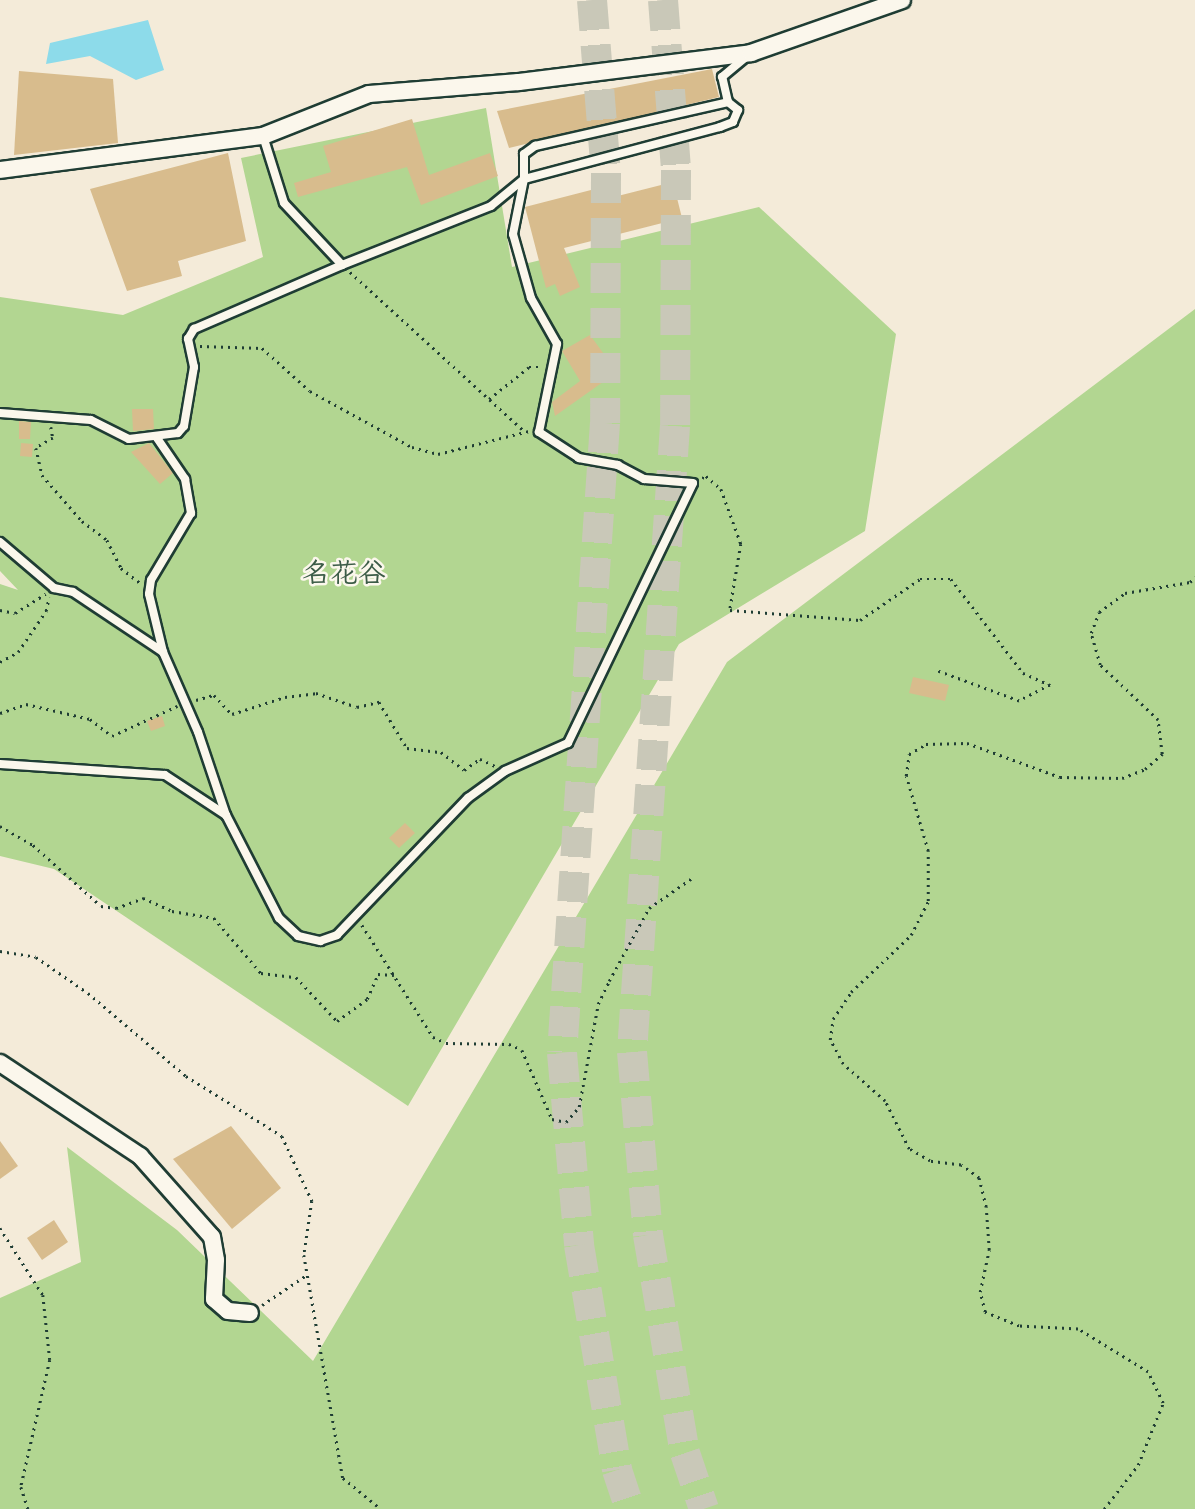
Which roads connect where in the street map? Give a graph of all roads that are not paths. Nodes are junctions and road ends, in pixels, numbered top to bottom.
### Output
1 (902, 0) edge
2 (751, 53) junction
3 (728, 102) junction
4 (263, 136) junction
5 (0, 170) edge
6 (524, 179) junction
7 (342, 265) junction
8 (0, 412) edge
9 (157, 438) junction
10 (0, 542) edge
11 (163, 652) junction
12 (0, 764) edge
13 (226, 815) junction
14 (0, 1063) edge
15 (250, 1313) road end

1 - 2 street
2 - 3 lane
2 - 4 street
3 - 6 lane
3 - 6 lane
4 - 5 street
4 - 7 lane
6 - 7 lane
6 - 13 lane
7 - 9 lane
8 - 9 lane
9 - 11 lane
10 - 11 lane
11 - 13 lane
12 - 13 lane
14 - 15 street

